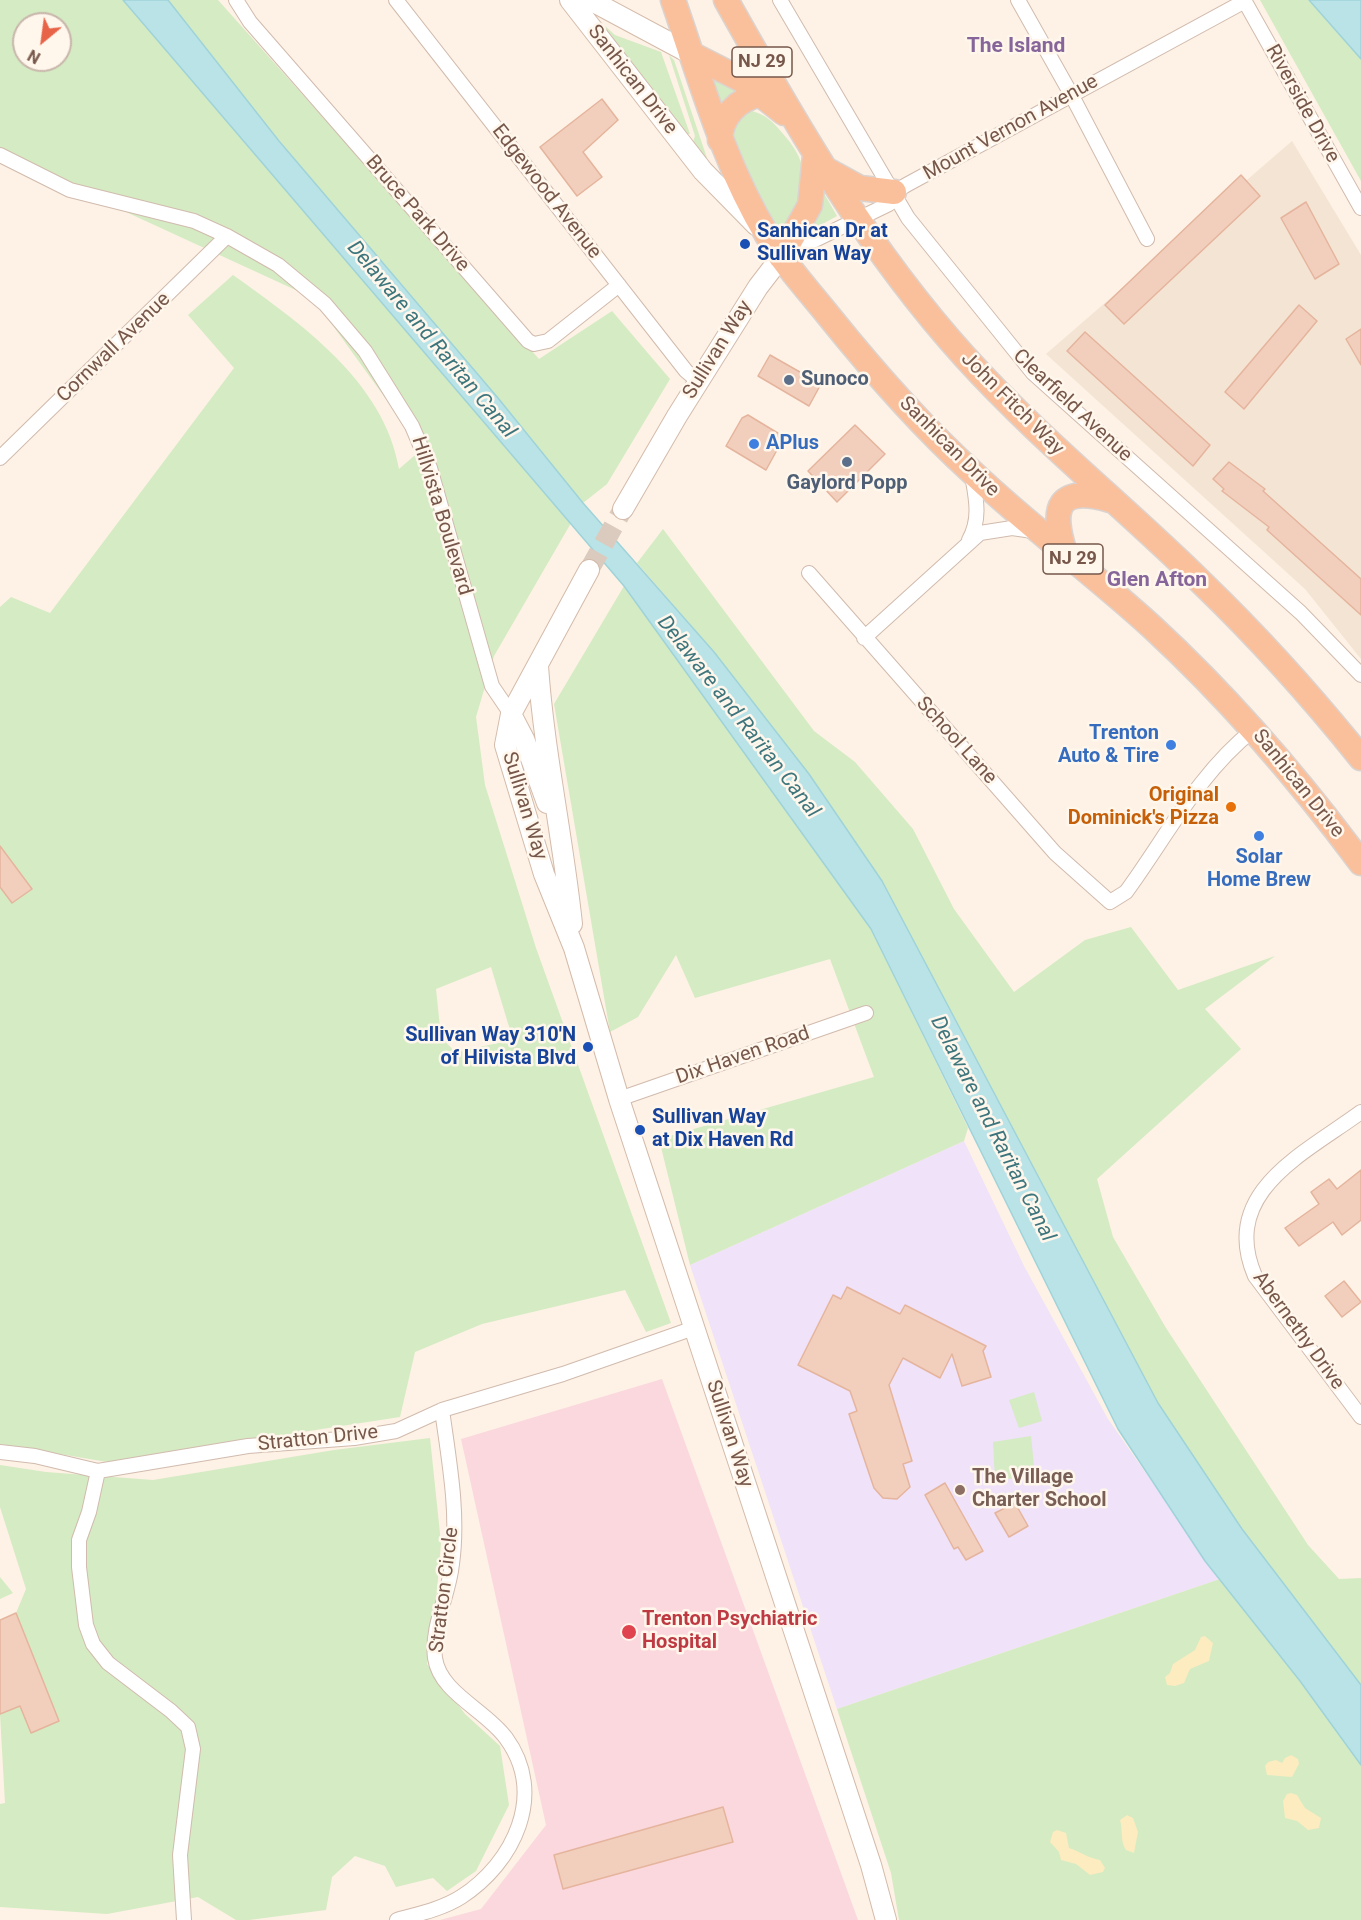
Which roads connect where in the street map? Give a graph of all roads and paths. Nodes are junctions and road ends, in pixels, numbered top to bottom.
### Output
1 (236, 0) edge
2 (396, 0) edge
3 (570, 0) edge
4 (590, 0) edge
5 (673, 0) edge
6 (726, 0) edge
7 (780, 0) edge
8 (1018, 0) edge
9 (1245, 1) edge
10 (691, 54) junction
11 (761, 94) junction
12 (1071, 94) junction
13 (797, 124) junction
14 (720, 140) junction
15 (0, 155) edge
16 (819, 161) junction
17 (894, 192) junction
18 (1361, 208) edge
19 (857, 219) junction
20 (227, 236) junction
21 (1147, 239) dead end
22 (775, 247) junction
23 (619, 285) junction
24 (699, 382) junction
25 (0, 458) edge
26 (972, 473) junction
27 (1112, 501) junction
28 (623, 509) tunnel mouth
29 (1042, 533) junction
30 (969, 540) junction
31 (1065, 553) junction
32 (589, 570) tunnel mouth
33 (809, 573) dead end
34 (864, 638) junction
35 (538, 666) junction
36 (1361, 675) edge
37 (511, 714) junction
38 (1253, 730) junction
39 (1361, 758) edge
40 (560, 834) junction
41 (1361, 863) edge
42 (574, 948) junction
43 (866, 1013) dead end
44 (619, 1099) junction
45 (1361, 1112) edge
46 (694, 1328) junction
47 (442, 1410) junction
48 (1361, 1418) edge
49 (0, 1452) edge
50 (98, 1471) junction
51 (184, 1920) edge
52 (397, 1920) edge
53 (886, 1920) edge

1 - 23 street, Bruce Park Drive
2 - 23 street, Edgewood Avenue
3 - 22 main road, Sanhican Drive
4 - 10 main road, Sanhican Drive
5 - 10 highway, NJ 29
6 - 13 highway, John Fitch Way / NJ 29
7 - 17 street, Clearfield Avenue
8 - 12 street
9 - 12 street, Mount Vernon Avenue
9 - 18 street, Riverside Drive
10 - 11 highway
10 - 14 highway, NJ 29
11 - 13 highway
11 - 14 highway
12 - 17 street, Mount Vernon Avenue
12 - 21 street
13 - 16 highway, John Fitch Way / NJ 29
14 - 22 highway, NJ 29
15 - 20 street, Hillvista Boulevard
16 - 17 highway
16 - 19 highway, John Fitch Way / NJ 29
16 - 22 highway
17 - 19 street, Mount Vernon Avenue
17 - 36 street, Clearfield Avenue
19 - 22 street, Mount Vernon Avenue
19 - 27 highway, John Fitch Way / NJ 29
20 - 25 street, Cornwall Avenue
20 - 37 street, Hillvista Boulevard
22 - 24 main road, Sullivan Way
22 - 26 highway, Sanhican Drive / NJ 29
23 - 24 street, Edgewood Avenue
24 - 28 main road, Sullivan Way
26 - 29 highway, Sanhican Drive / NJ 29
26 - 30 street
27 - 31 highway
27 - 39 highway, John Fitch Way / NJ 29
29 - 30 street
29 - 31 highway, Sanhican Drive / NJ 29
30 - 34 street
31 - 38 highway, Sanhican Drive / NJ 29
32 - 35 main road, Sullivan Way
33 - 34 street, School Lane
34 - 38 street, School Lane
35 - 37 main road, Sullivan Way
35 - 40 main road, Sullivan Way
37 - 40 main road
37 - 42 main road, Sullivan Way
38 - 41 highway, Sanhican Drive / NJ 29
40 - 42 main road, Sullivan Way
42 - 44 main road, Sullivan Way
43 - 44 street, Dix Haven Road
44 - 46 main road, Sullivan Way
45 - 48 street, Abernethy Drive
46 - 47 street, Stratton Drive
46 - 53 main road, Sullivan Way
47 - 50 street, Stratton Drive
47 - 52 street, Stratton Circle
49 - 50 street, Stratton Drive
50 - 51 street

